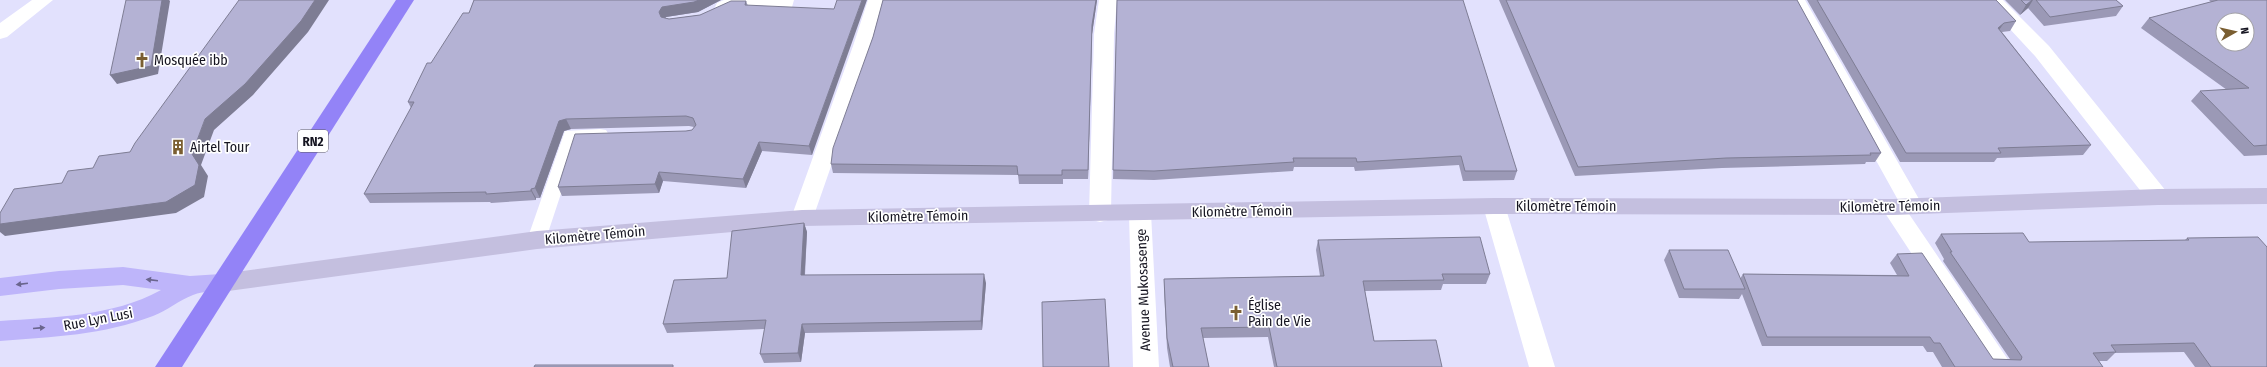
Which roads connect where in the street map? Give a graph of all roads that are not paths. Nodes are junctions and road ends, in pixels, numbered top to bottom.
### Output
1 (44, 0) edge
2 (405, 0) edge
3 (786, 0) edge
4 (877, 0) edge
5 (1108, 0) edge
6 (1796, 0) edge
7 (1992, 0) edge
8 (709, 14) edge
9 (0, 33) edge
10 (618, 135) edge
11 (2267, 196) edge
12 (2158, 197) junction
13 (1494, 206) junction
14 (1902, 206) junction
15 (1140, 213) junction
16 (1100, 214) junction
17 (802, 218) junction
18 (537, 240) junction
19 (221, 283) junction
20 (190, 285) junction
21 (0, 287) edge
22 (0, 331) edge
23 (168, 367) edge
24 (1146, 367) edge
25 (1542, 367) edge
26 (2000, 367) edge

1 - 9 street
2 - 19 highway, RN2
3 - 8 lane
4 - 17 street
5 - 16 street
6 - 14 street
7 - 12 street
10 - 18 lane
11 - 12 main road, Kilomètre Témoin
12 - 14 main road, Kilomètre Témoin
13 - 14 main road, Kilomètre Témoin
13 - 15 main road, Kilomètre Témoin
13 - 25 street
14 - 26 street
15 - 16 main road, Kilomètre Témoin
15 - 24 street, Avenue Mukosasenge
16 - 17 main road, Kilomètre Témoin
17 - 18 main road, Kilomètre Témoin
18 - 19 main road, Kilomètre Témoin
19 - 20 main road, Rue Lyn Lusi
19 - 23 highway, RN2
20 -> 21 main road, Rue Lyn Lusi
22 -> 20 main road, Rue Lyn Lusi

